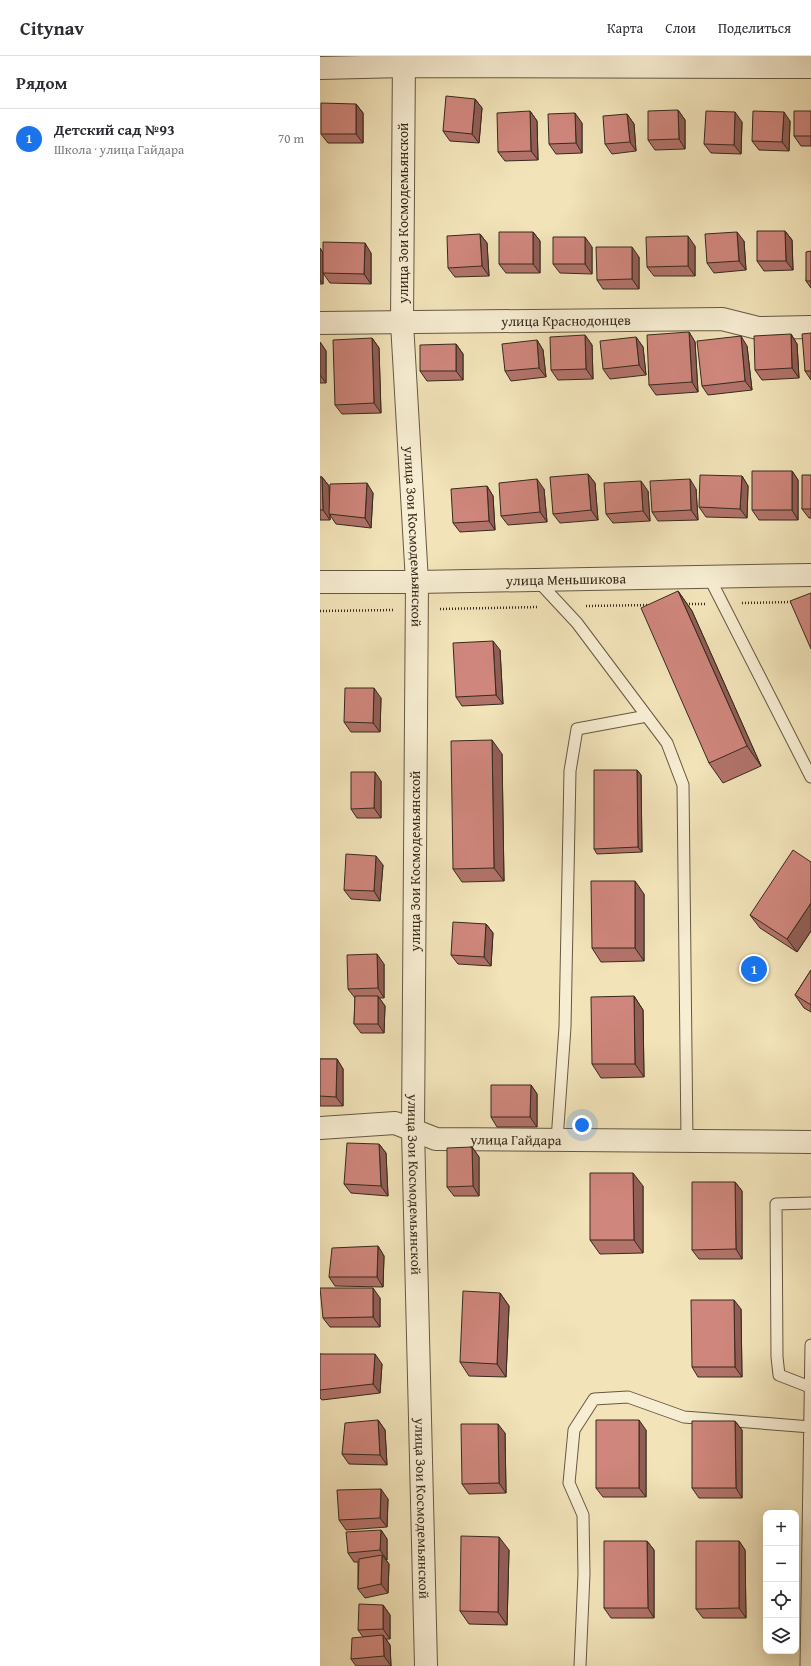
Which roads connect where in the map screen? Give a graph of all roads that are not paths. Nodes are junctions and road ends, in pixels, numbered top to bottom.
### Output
1 (404, 61) edge
2 (811, 67) edge
3 (320, 68) edge
4 (320, 323) edge
5 (402, 323) junction
6 (811, 327) edge
7 (811, 575) edge
8 (709, 577) junction
9 (536, 580) junction
10 (320, 582) edge
11 (417, 582) junction
12 (647, 716) junction
13 (811, 777) edge
14 (320, 1128) edge
15 (413, 1130) junction
16 (557, 1140) junction
17 (687, 1141) junction
18 (811, 1142) edge
19 (811, 1203) edge
20 (811, 1345) edge
21 (810, 1387) edge
22 (810, 1427) edge
23 (426, 1666) edge
24 (580, 1666) edge
25 (806, 1666) edge

1 - 2 street
1 - 3 street
1 - 5 street, улица Зои Космодемьянской
4 - 5 street, улица Краснодонцев
5 - 6 street, улица Краснодонцев
5 - 11 street, улица Зои Космодемьянской
7 - 8 street, улица Меньшикова
8 - 9 street, улица Меньшикова
8 - 13 lane
9 - 11 street, улица Меньшикова
9 - 12 lane
10 - 11 street, улица Меньшикова
11 - 15 street, улица Зои Космодемьянской
12 - 16 lane
12 - 17 lane
14 - 15 street, улица Гайдара
15 - 16 street, улица Гайдара
15 - 23 street, улица Зои Космодемьянской
16 - 17 street, улица Гайдара
17 - 18 street, улица Гайдара
19 - 21 lane
20 - 21 lane
21 - 22 lane
22 - 24 lane
22 - 25 lane

